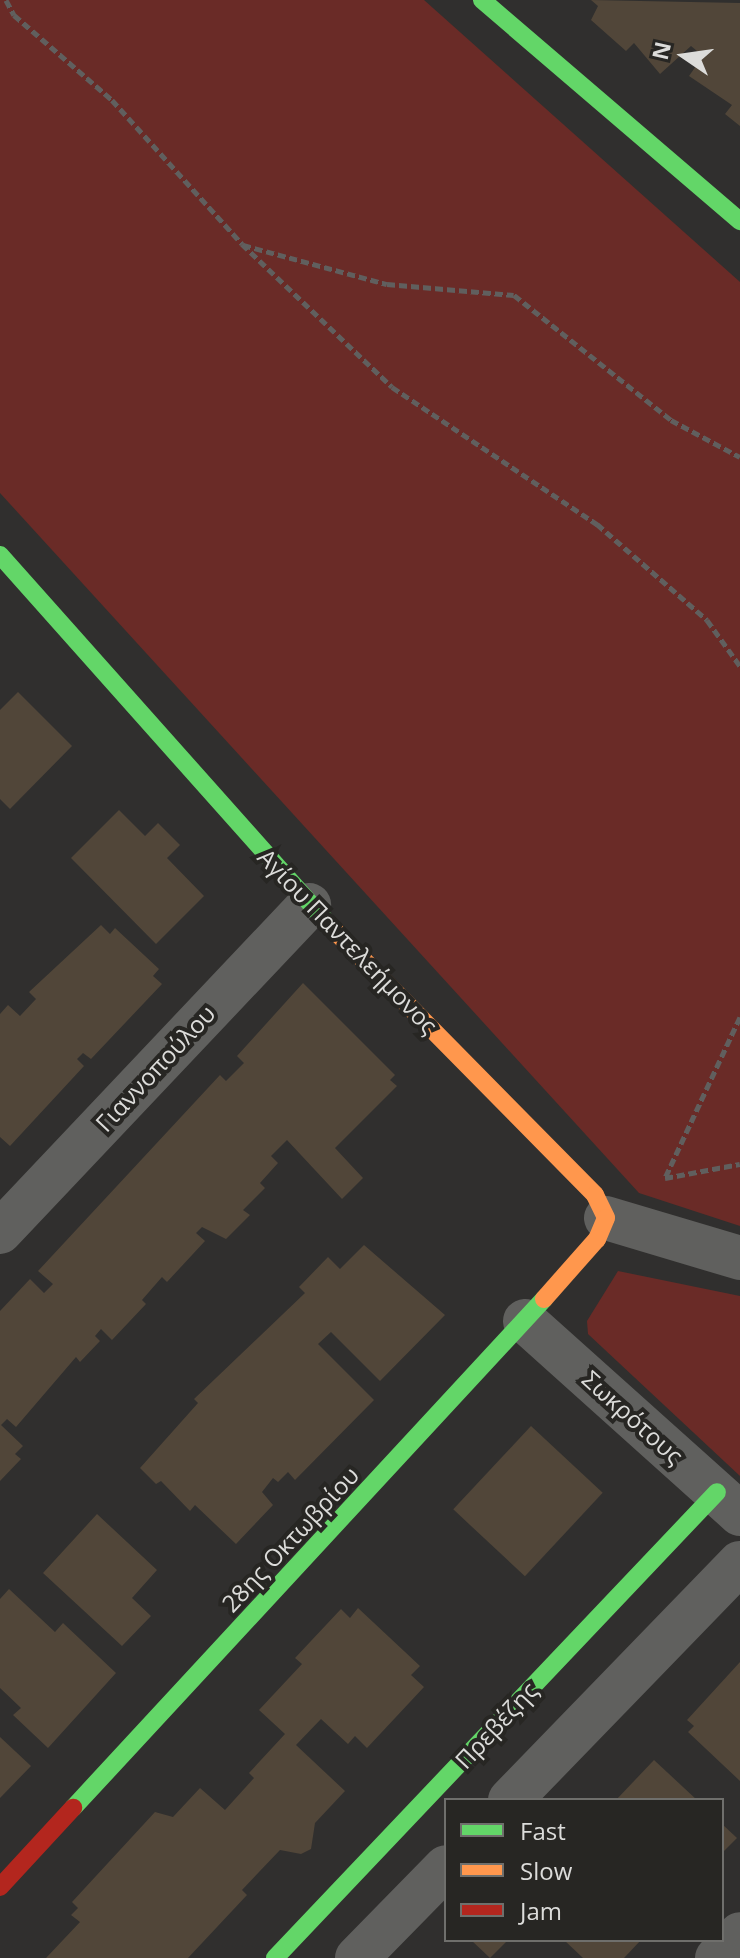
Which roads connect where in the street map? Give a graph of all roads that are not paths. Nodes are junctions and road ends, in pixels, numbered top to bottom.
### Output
1 (482, 0) edge
2 (740, 221) edge
3 (0, 555) edge
4 (309, 905) junction
5 (606, 1218) junction
6 (0, 1232) edge
7 (740, 1258) edge
8 (525, 1321) junction
9 (728, 1503) edge
10 (740, 1563) edge
11 (512, 1798) edge
12 (444, 1869) edge
13 (0, 1887) edge
14 (275, 1958) edge
15 (357, 1958) edge

1 - 2 street
3 - 4 street, Αγίου Παντελεήμονος
4 - 5 street, Αγίου Παντελεήμονος
4 - 6 street, Γιαννοπούλου
5 - 7 street
5 - 8 street, 28ης Οκτωβρίου
8 - 9 street, Σωκρότους
8 - 13 street, 28ης Οκτωβρίου
9 - 14 street, Πρεβέζης
10 - 11 street
12 - 15 street

